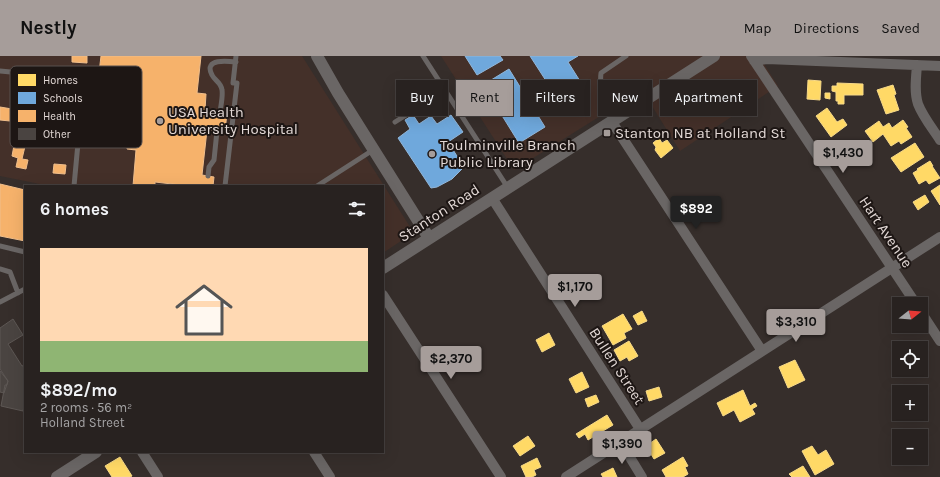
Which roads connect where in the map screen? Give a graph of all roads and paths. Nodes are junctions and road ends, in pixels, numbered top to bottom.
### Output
1 (236, 56) edge
2 (317, 56) edge
3 (423, 56) edge
4 (626, 56) edge
5 (714, 56) edge
6 (753, 58) edge
7 (236, 62) junction
8 (917, 65) junction
9 (940, 66) edge
10 (0, 71) edge
11 (10, 72) edge
12 (439, 80) edge
13 (448, 94) edge
14 (220, 112) dead end
15 (405, 116) edge
16 (614, 120) junction
17 (395, 122) dead end
18 (217, 131) dead end
19 (940, 140) edge
20 (78, 148) edge
21 (374, 149) junction
22 (208, 176) dead end
23 (74, 185) edge
24 (225, 185) edge
25 (319, 185) edge
26 (508, 188) junction
27 (492, 198) junction
28 (940, 237) edge
29 (429, 238) junction
30 (0, 246) edge
31 (24, 252) edge
32 (384, 267) edge
33 (892, 268) junction
34 (0, 269) edge
35 (24, 290) edge
36 (18, 293) junction
37 (384, 297) edge
38 (911, 297) edge
39 (0, 302) edge
40 (928, 323) edge
41 (940, 342) edge
42 (762, 351) junction
43 (640, 429) junction
44 (620, 441) junction
45 (94, 453) edge
46 (143, 453) edge
47 (315, 453) edge
48 (57, 477) edge
49 (158, 477) edge
50 (330, 477) edge
51 (501, 477) edge
52 (566, 477) edge
53 (642, 477) edge

1 - 7 lane
2 - 21 street
3 - 12 lane
4 - 16 lane
5 - 16 street, Stanton Road
6 - 8 street
6 - 33 street, Hart Avenue
7 - 14 lane
7 - 24 lane
8 - 9 street
8 - 19 street
10 - 11 lane
13 - 26 lane
15 - 17 lane
16 - 26 street, Stanton Road
16 - 42 street
18 - 22 lane
20 - 23 lane
21 - 25 lane
21 - 29 street
26 - 27 street, Stanton Road
27 - 29 street, Stanton Road
27 - 43 street, Bullen Street
28 - 33 street
29 - 32 street, Stanton Road
30 - 31 lane
33 - 38 street, Hart Avenue
33 - 42 street
34 - 36 lane
35 - 36 lane
36 - 39 lane
37 - 51 street
40 - 41 street
42 - 43 street
43 - 44 street
44 - 52 street
44 - 53 street
45 - 48 street
46 - 49 street
47 - 50 street

